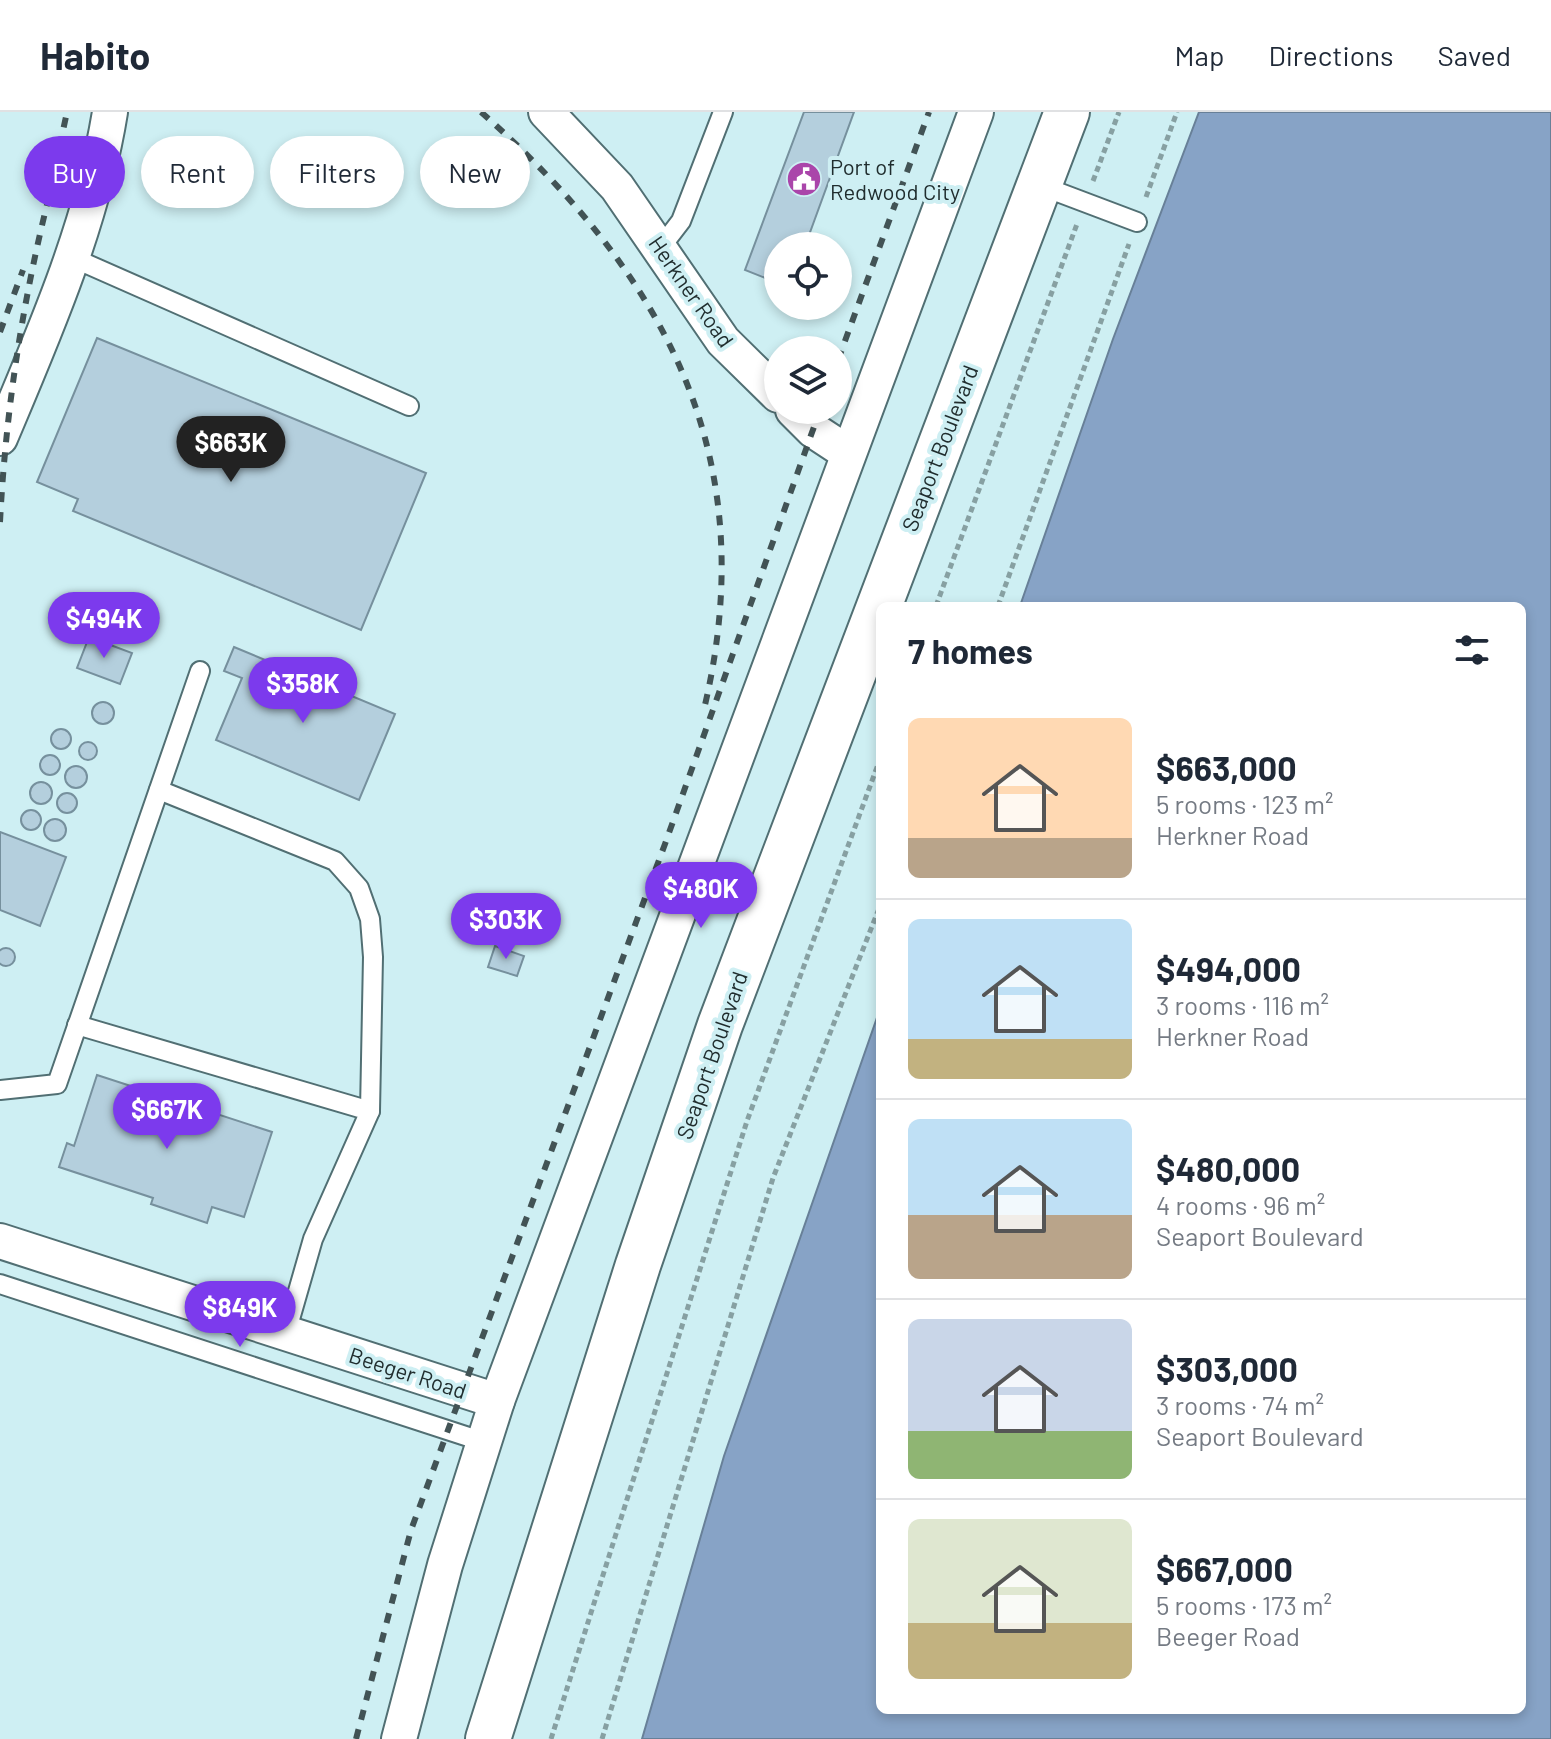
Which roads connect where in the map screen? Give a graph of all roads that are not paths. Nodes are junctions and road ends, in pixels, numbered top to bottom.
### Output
1 (110, 112) edge
2 (546, 112) edge
3 (723, 112) edge
4 (976, 112) edge
5 (1067, 112) edge
6 (1039, 185) junction
7 (1137, 222) road end
8 (661, 247) junction
9 (71, 257) junction
10 (764, 381) edge
11 (409, 406) dead end
12 (807, 424) edge
13 (0, 438) edge
14 (848, 453) junction
15 (881, 602) edge
16 (876, 614) edge
17 (200, 671) dead end
18 (159, 790) junction
19 (77, 1025) junction
20 (0, 1090) edge
21 (370, 1111) junction
22 (0, 1241) edge
23 (0, 1284) edge
24 (286, 1333) junction
25 (497, 1401) junction
26 (484, 1442) junction
27 (399, 1739) edge
28 (488, 1739) edge

1 - 9 street
2 - 8 street, Herkner Road
3 - 8 lane
4 - 14 street
5 - 6 main road, Seaport Boulevard
6 - 7 lane
6 - 15 main road, Seaport Boulevard
8 - 10 street, Herkner Road
9 - 11 lane
9 - 13 street
12 - 14 street
14 - 25 street
16 - 28 main road, Seaport Boulevard
17 - 18 lane
18 - 19 lane
18 - 21 lane
19 - 20 lane
19 - 21 lane
21 - 24 lane
22 - 24 street, Beeger Road
23 - 26 lane
24 - 25 street, Beeger Road
25 - 26 street
26 - 27 street

